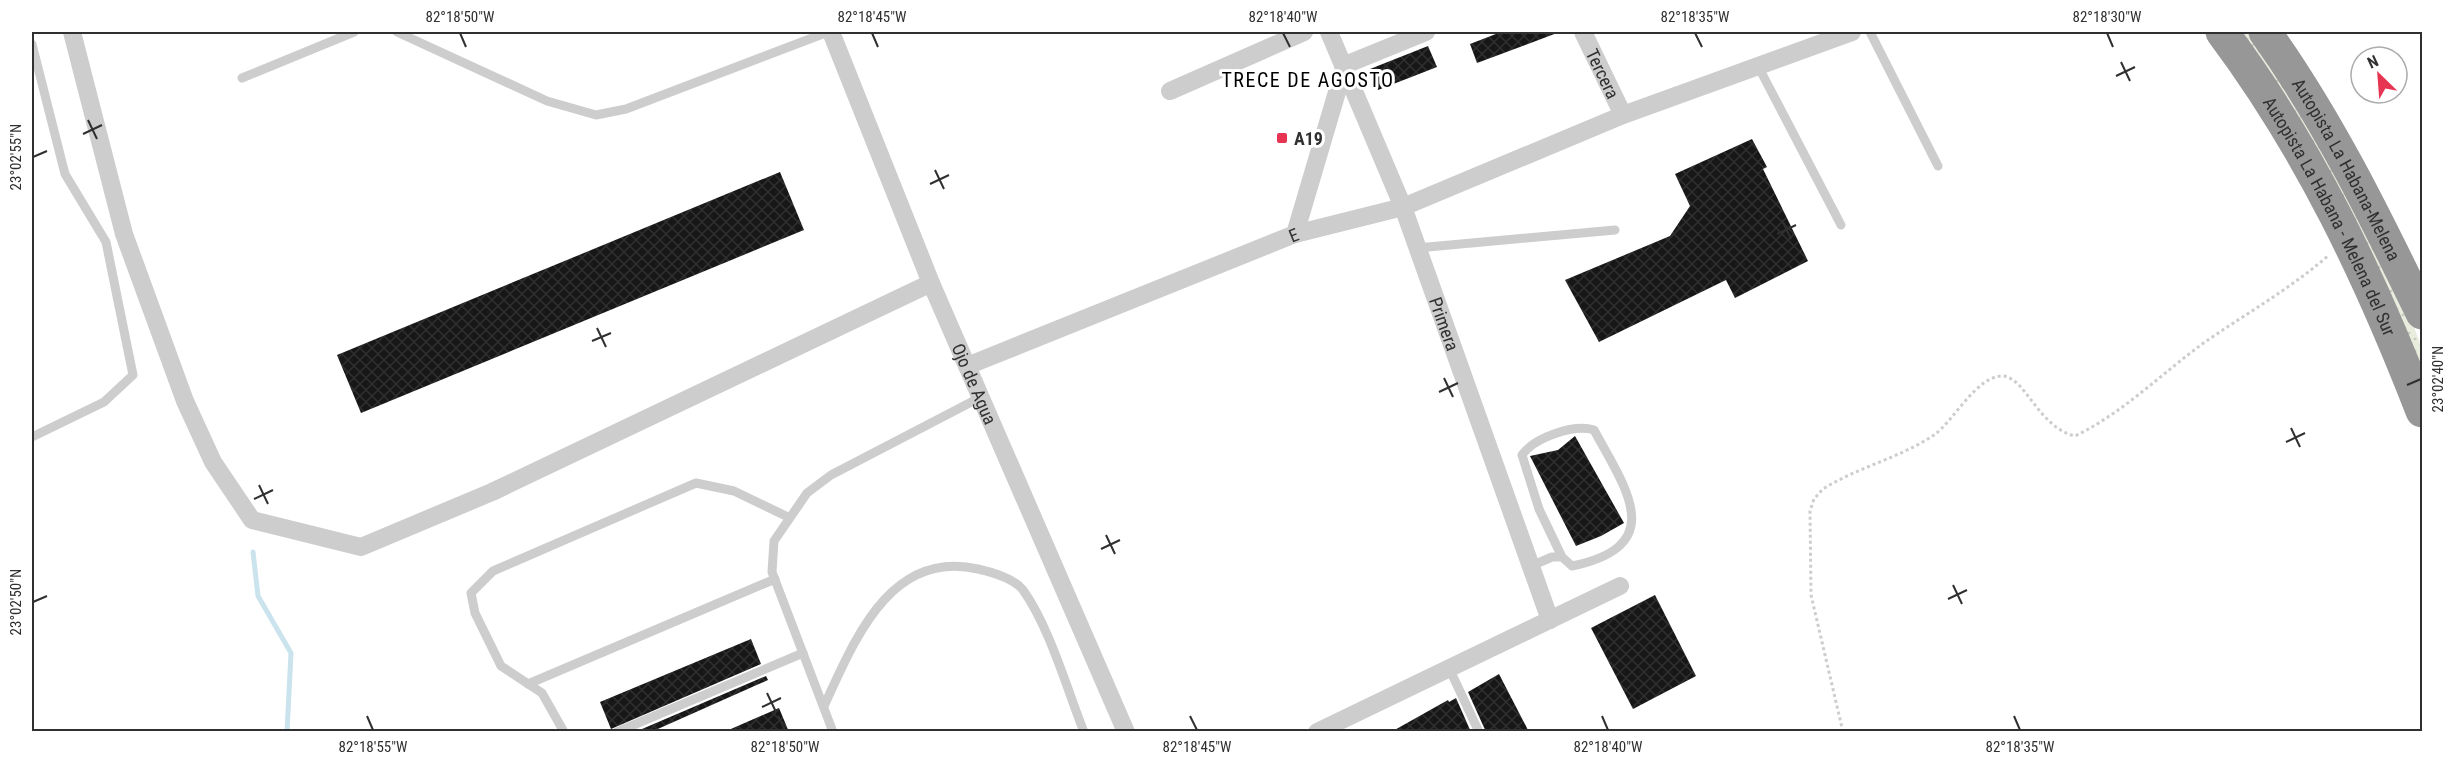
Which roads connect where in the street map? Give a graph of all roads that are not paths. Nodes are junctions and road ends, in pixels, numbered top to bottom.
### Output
1 (72, 32) edge
2 (354, 32) edge
3 (397, 32) edge
4 (830, 32) edge
5 (1304, 32) edge
6 (1329, 32) edge
7 (1426, 32) edge
8 (1583, 32) edge
9 (1852, 32) edge
10 (1870, 32) edge
11 (2222, 32) edge
12 (2265, 32) edge
13 (32, 44) edge
14 (1345, 65) junction
15 (1758, 66) junction
16 (242, 78) dead end
17 (1170, 91) dead end
18 (1623, 115) junction
19 (1938, 166) dead end
20 (1403, 207) junction
21 (1841, 225) dead end
22 (1615, 230) dead end
23 (1295, 234) junction
24 (1417, 248) junction
25 (931, 283) junction
26 (2422, 313) edge
27 (967, 366) junction
28 (981, 397) junction
29 (2422, 411) edge
30 (32, 437) edge
31 (788, 517) junction
32 (1562, 557) junction
33 (1531, 566) junction
34 (775, 579) junction
35 (1620, 586) dead end
36 (1550, 620) junction
37 (803, 653) junction
38 (1449, 668) junction
39 (528, 684) junction
40 (824, 706) junction
41 (564, 732) edge
42 (617, 732) edge
43 (833, 732) edge
44 (1084, 732) edge
45 (1126, 732) edge
46 (1317, 732) edge
47 (1479, 732) edge

1 - 25 street
2 - 16 lane
3 - 4 lane
4 - 25 street, Ojo de Agua
5 - 17 street
6 - 14 street, Primera
7 - 14 street
8 - 18 street, Tercera
9 - 15 street, E
10 - 19 lane
11 - 29 highway, Autopista La Habana - Melena del Sur
12 - 26 highway, Autopista La Habana-Melena
13 - 30 lane
14 - 20 street, Primera
14 - 23 street
15 - 18 street, E
15 - 21 lane
18 - 20 street, E
20 - 23 street, E
20 - 24 street, Primera
22 - 24 lane
23 - 27 street, E
24 - 33 street, Primera
25 - 27 street, Ojo de Agua
27 - 28 street, Ojo de Agua
28 - 31 lane
28 - 45 street, Ojo de Agua
31 - 34 lane
31 - 39 lane
32 - 32 lane
32 - 33 lane
33 - 36 street, Primera
34 - 37 lane
34 - 39 lane
35 - 36 street
36 - 38 street
37 - 40 lane
37 - 42 lane
38 - 46 street
38 - 47 lane
39 - 41 lane
40 - 43 lane
40 - 44 lane

